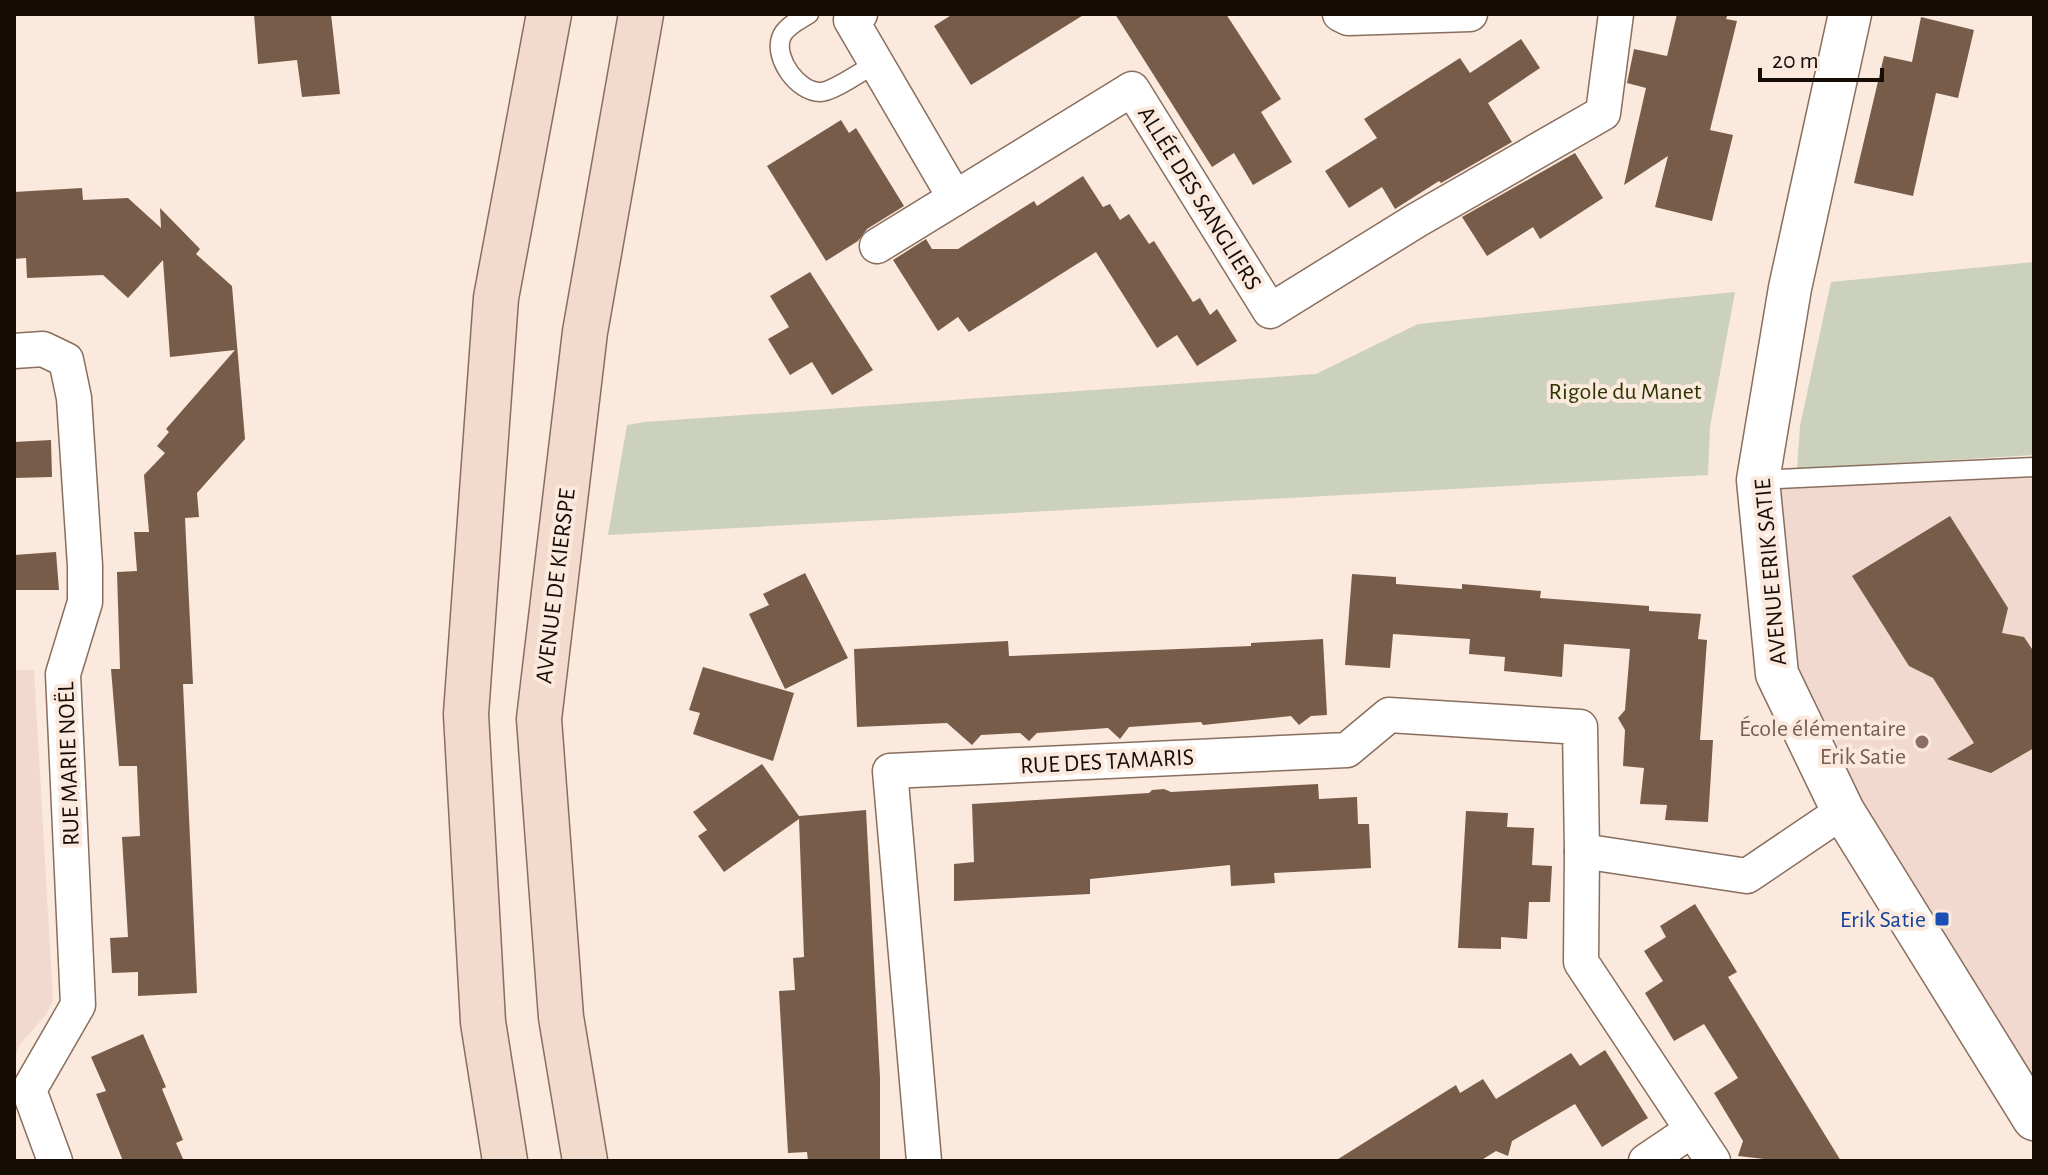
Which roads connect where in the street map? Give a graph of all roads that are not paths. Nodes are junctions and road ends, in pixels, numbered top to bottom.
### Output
1 (549, 14) edge
2 (641, 14) edge
3 (809, 14) edge
4 (1340, 14) edge
5 (1470, 14) edge
6 (1616, 14) edge
7 (1850, 14) edge
8 (852, 16) edge
9 (875, 64) junction
10 (955, 198) junction
11 (877, 246) dead end
12 (14, 351) edge
13 (2034, 467) edge
14 (1758, 480) junction
15 (1843, 811) junction
16 (1582, 851) junction
17 (2034, 1119) edge
18 (1692, 1130) junction
19 (55, 1161) edge
20 (505, 1161) edge
21 (585, 1161) edge
22 (924, 1161) edge
23 (1646, 1161) edge
24 (1713, 1161) edge

1 - 20 main road
2 - 21 main road, AVENUE DE KIERSPE
3 - 9 lane
4 - 5 street
6 - 10 street, ALLÉE DES SANGLIERS
7 - 14 street, AVENUE ERIK SATIE
8 - 9 street
9 - 10 street
10 - 11 street, ALLÉE DES SANGLIERS
12 - 19 street, RUE MARIE NOËL
13 - 14 lane
14 - 15 street, AVENUE ERIK SATIE
15 - 16 street
15 - 17 street, AVENUE ERIK SATIE
16 - 18 street, RUE DES TAMARIS
16 - 22 street, RUE DES TAMARIS
18 - 23 street
18 - 24 street, RUE DES TAMARIS

